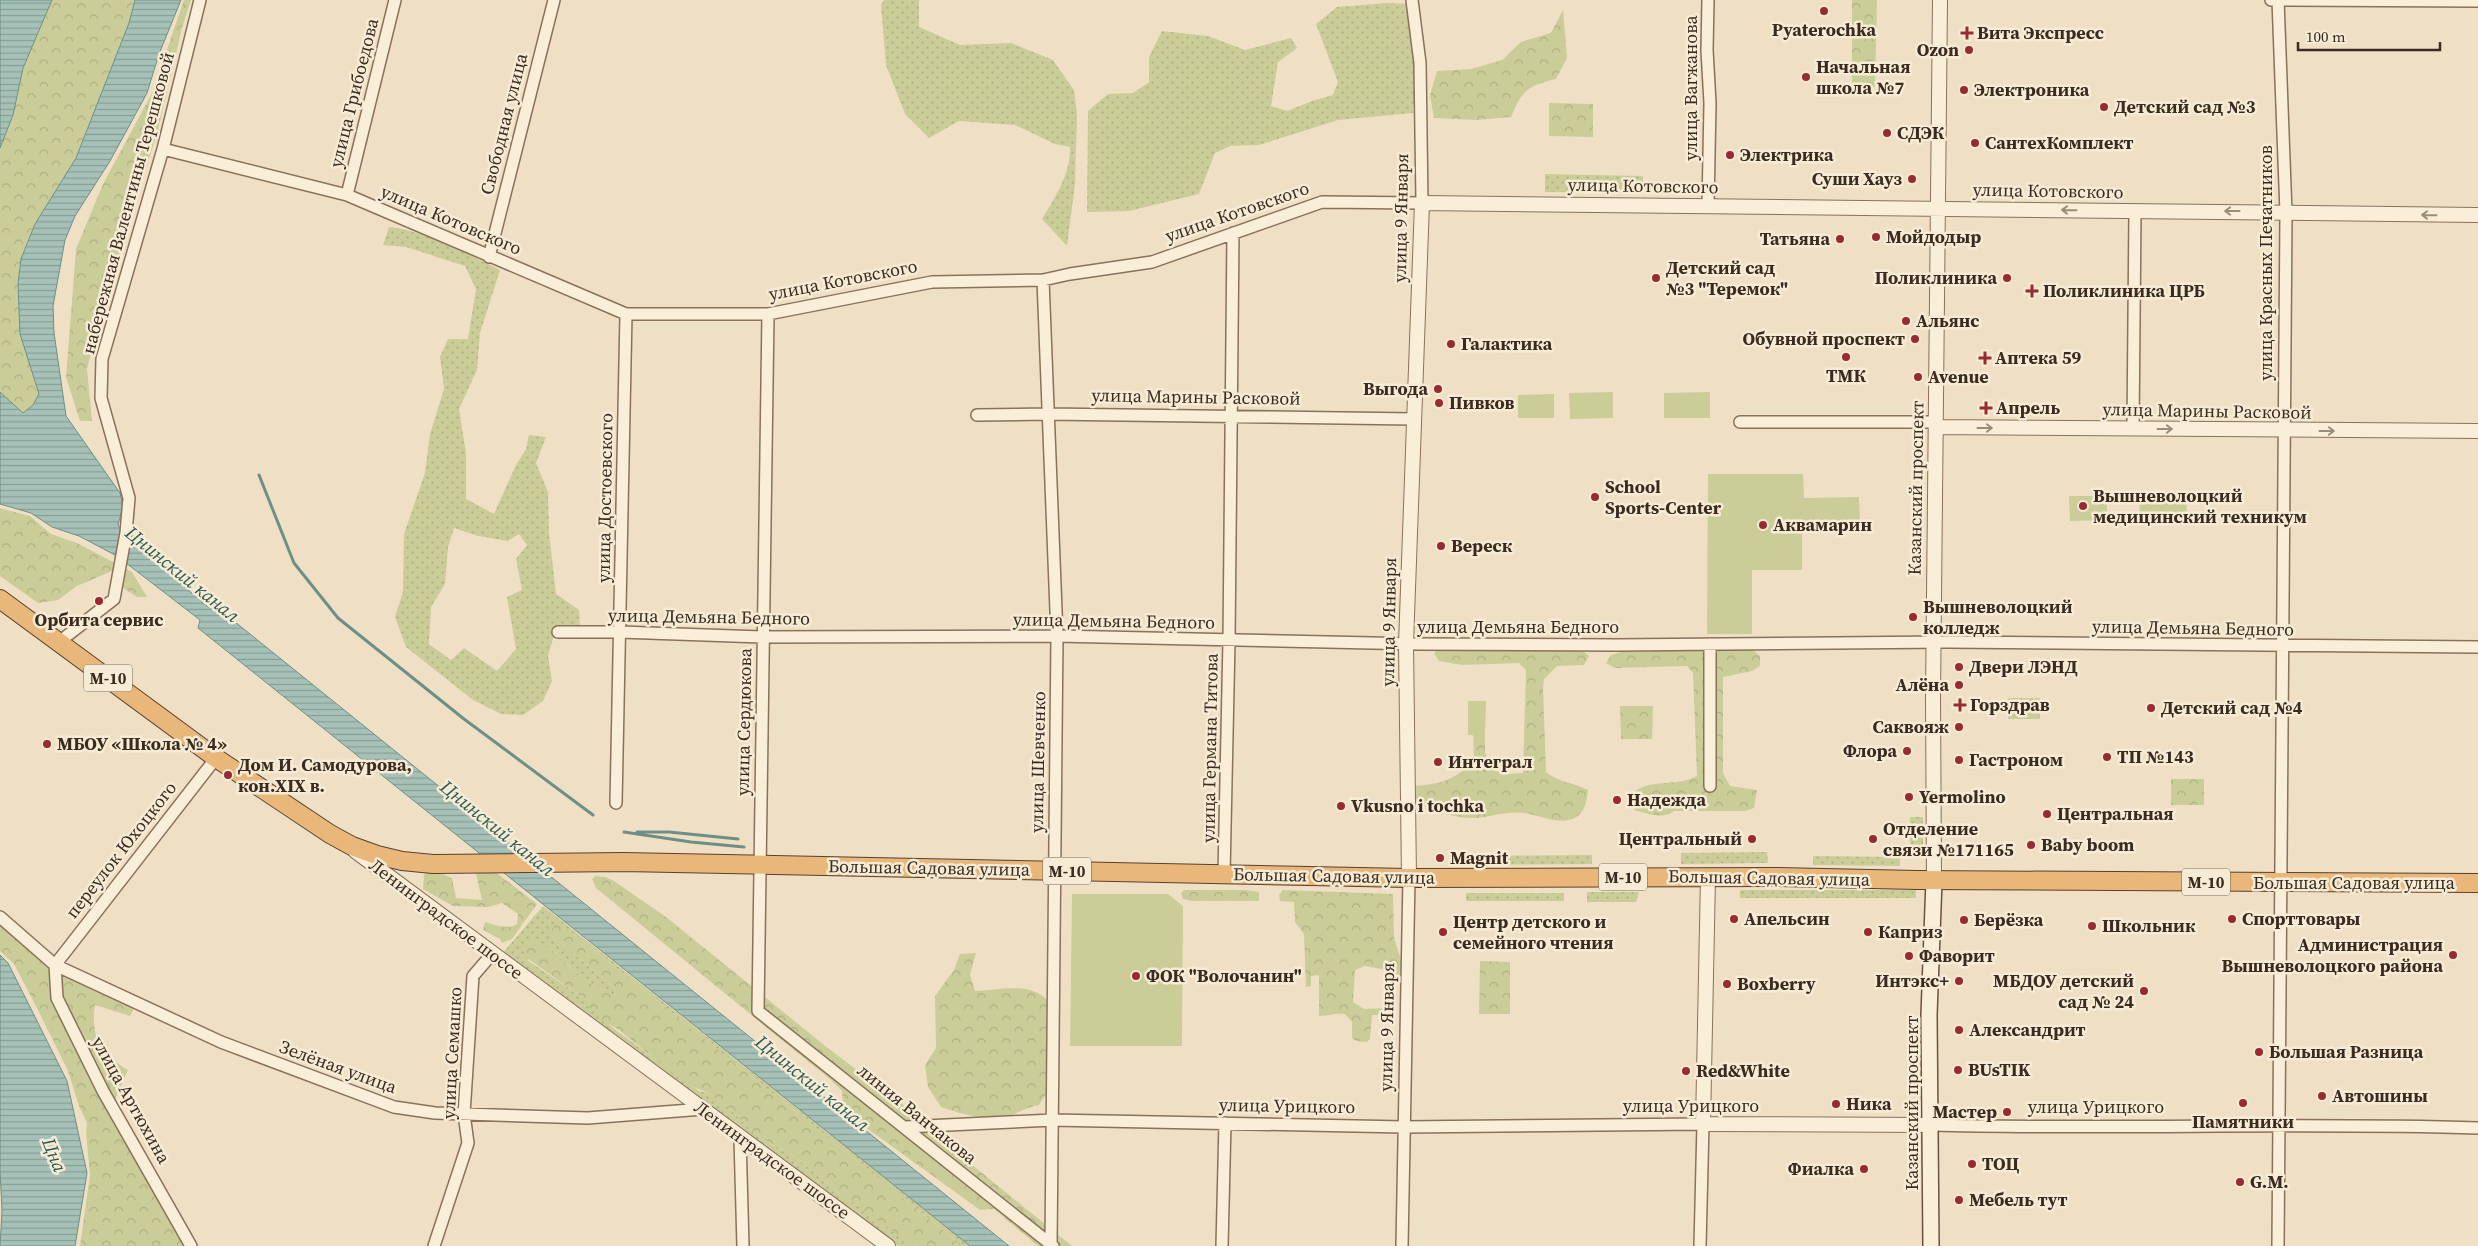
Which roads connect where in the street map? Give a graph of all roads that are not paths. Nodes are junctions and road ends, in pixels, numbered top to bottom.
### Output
1 (200, 0) edge
2 (395, 0) edge
3 (554, 0) edge
4 (1412, 0) edge
5 (1708, 0) edge
6 (1940, 0) edge
7 (2271, 0) edge
8 (2278, 0) edge
9 (2478, 2) edge
10 (163, 149) junction
11 (347, 195) junction
12 (1422, 202) junction
13 (1708, 206) junction
14 (1937, 209) junction
15 (2135, 211) junction
16 (2286, 213) junction
17 (2478, 215) edge
18 (1233, 233) junction
19 (489, 257) junction
20 (1043, 280) junction
21 (626, 314) junction
22 (768, 314) junction
23 (1048, 414) junction
24 (977, 415) dead end
25 (1231, 417) junction
26 (1414, 419) junction
27 (1740, 422) dead end
28 (1936, 425) junction
29 (2133, 429) junction
30 (2283, 431) junction
31 (2478, 431) edge
32 (0, 599) edge
33 (558, 632) dead end
34 (620, 632) junction
35 (1057, 636) junction
36 (762, 637) junction
37 (1229, 640) junction
38 (59, 642) junction
39 (1933, 642) junction
40 (1406, 644) junction
41 (1710, 644) junction
42 (2282, 646) junction
43 (2478, 647) edge
44 (216, 758) junction
45 (1710, 786) dead end
46 (616, 802) dead end
47 (345, 843) junction
48 (410, 862) junction
49 (760, 864) junction
50 (1055, 871) junction
51 (1224, 874) junction
52 (1708, 877) junction
53 (1408, 878) junction
54 (1934, 880) junction
55 (2280, 882) junction
56 (2478, 883) edge
57 (402, 886) junction
58 (0, 917) edge
59 (492, 954) junction
60 (55, 965) junction
61 (758, 1011) joint
62 (702, 1109) junction
63 (464, 1114) junction
64 (1052, 1120) junction
65 (1225, 1123) junction
66 (1703, 1124) junction
67 (1931, 1125) junction
68 (2279, 1126) junction
69 (905, 1127) junction
70 (1404, 1127) junction
71 (2478, 1128) edge
72 (740, 1138) junction
73 (1052, 1245) edge
74 (191, 1246) edge
75 (434, 1246) edge
76 (743, 1246) edge
77 (888, 1246) edge
78 (1222, 1246) edge
79 (1402, 1246) edge
80 (1700, 1246) edge
81 (1932, 1246) edge
82 (2278, 1246) edge

1 - 10 street, набережная Валентины Терешковой
2 - 11 street, улица Грибоедова
3 - 19 street, Свободная улица
4 - 12 street, улица 9 Января
5 - 13 street, улица Вагжанова
6 - 14 street, Казанский проспект
7 - 8 street
8 - 9 street
8 - 16 street, улица Красных Печатников
10 - 11 street, улица Котовского
10 - 38 street, набережная Валентины Терешковой
11 - 19 street, улица Котовского
12 - 13 street, улица Котовского
12 - 18 street, улица Котовского
12 - 26 street, улица 9 Января
13 - 14 street, улица Котовского
15 -> 14 street, улица Котовского
14 - 28 street, Казанский проспект
16 -> 15 street, улица Котовского
15 - 29 street
17 -> 16 street, улица Котовского
16 - 30 street, улица Красных Печатников
18 - 20 street, улица Котовского
18 - 25 street, улица Германа Титова
19 - 21 street, улица Котовского
20 - 22 street, улица Котовского
20 - 23 street, улица Шевченко
21 - 22 street, улица Котовского
21 - 34 street, улица Достоевского
22 - 36 street, улица Сердюкова
23 - 24 street, улица Марины Расковой
23 - 25 street, улица Марины Расковой
23 - 35 street, улица Шевченко
25 - 26 street, улица Марины Расковой
25 - 37 street, улица Германа Титова
26 - 40 street, улица 9 Января
27 - 28 street, улица Марины Расковой
28 -> 29 street, улица Марины Расковой
28 - 39 street, Казанский проспект
29 -> 30 street, улица Марины Расковой
30 -> 31 street, улица Марины Расковой
30 - 42 street, улица Красных Печатников
32 - 38 highway, Ленинградское шоссе / М-10
33 - 34 street, улица Демьяна Бедного
34 - 36 street, улица Демьяна Бедного
34 - 46 street, улица Достоевского
35 - 36 street, улица Демьяна Бедного
35 - 37 street, улица Демьяна Бедного
35 - 50 street, улица Шевченко
36 - 49 street, улица Сердюкова
37 - 40 street, улица Демьяна Бедного
37 - 51 street, улица Германа Титова
38 - 44 highway, Ленинградское шоссе / М-10
39 - 41 street, улица Демьяна Бедного
39 - 42 street, улица Демьяна Бедного
39 - 54 street, Казанский проспект
40 - 41 street, улица Демьяна Бедного
40 - 53 street, улица 9 Января
41 - 45 street
42 - 43 street, улица Демьяна Бедного
42 - 55 street, улица Красных Печатников
44 - 47 highway, Ленинградское шоссе / М-10
44 - 60 street, переулок Юхоцкого
47 - 48 highway, М-10
47 - 57 street, Ленинградское шоссе
48 - 49 highway, Большая Садовая улица / М-10
48 - 57 street
49 - 50 highway, Большая Садовая улица / М-10
49 - 61 street, улица Сердюкова
50 - 51 highway, Большая Садовая улица / М-10
50 - 64 street, улица Шевченко
51 - 53 highway, Большая Садовая улица / М-10
52 - 53 highway, Большая Садовая улица / М-10
52 - 54 highway, Большая Садовая улица / М-10
52 - 66 street
53 - 70 street, улица 9 Января
54 - 55 highway, Большая Садовая улица / М-10
54 - 67 main road, Казанский проспект
55 - 56 highway, Большая Садовая улица / М-10
55 - 68 street, улица Красных Печатников
57 - 59 street, Ленинградское шоссе
58 - 60 street, Зелёная улица
59 - 62 street, Ленинградское шоссе
59 - 63 street, улица Семашко
60 - 63 street, Зелёная улица
60 - 74 street, улица Артюхина
61 - 69 street, линия Ванчакова
62 - 63 street, Зелёная улица
62 - 72 street, Ленинградское шоссе
63 - 75 street, улица Семашко
64 - 65 street, улица Урицкого
64 - 69 street, улица Урицкого
64 - 73 street, улица Шевченко
65 - 70 street, улица Урицкого
65 - 78 street
66 - 67 street, улица Урицкого
66 - 70 street, улица Урицкого
66 - 80 street
67 - 68 street, улица Урицкого
67 - 81 main road, Казанский проспект
68 - 71 street, улица Урицкого
68 - 82 street, улица Красных Печатников
69 - 73 street, линия Ванчакова
70 - 79 street, улица 9 Января
72 - 76 street
72 - 77 street, Ленинградское шоссе

